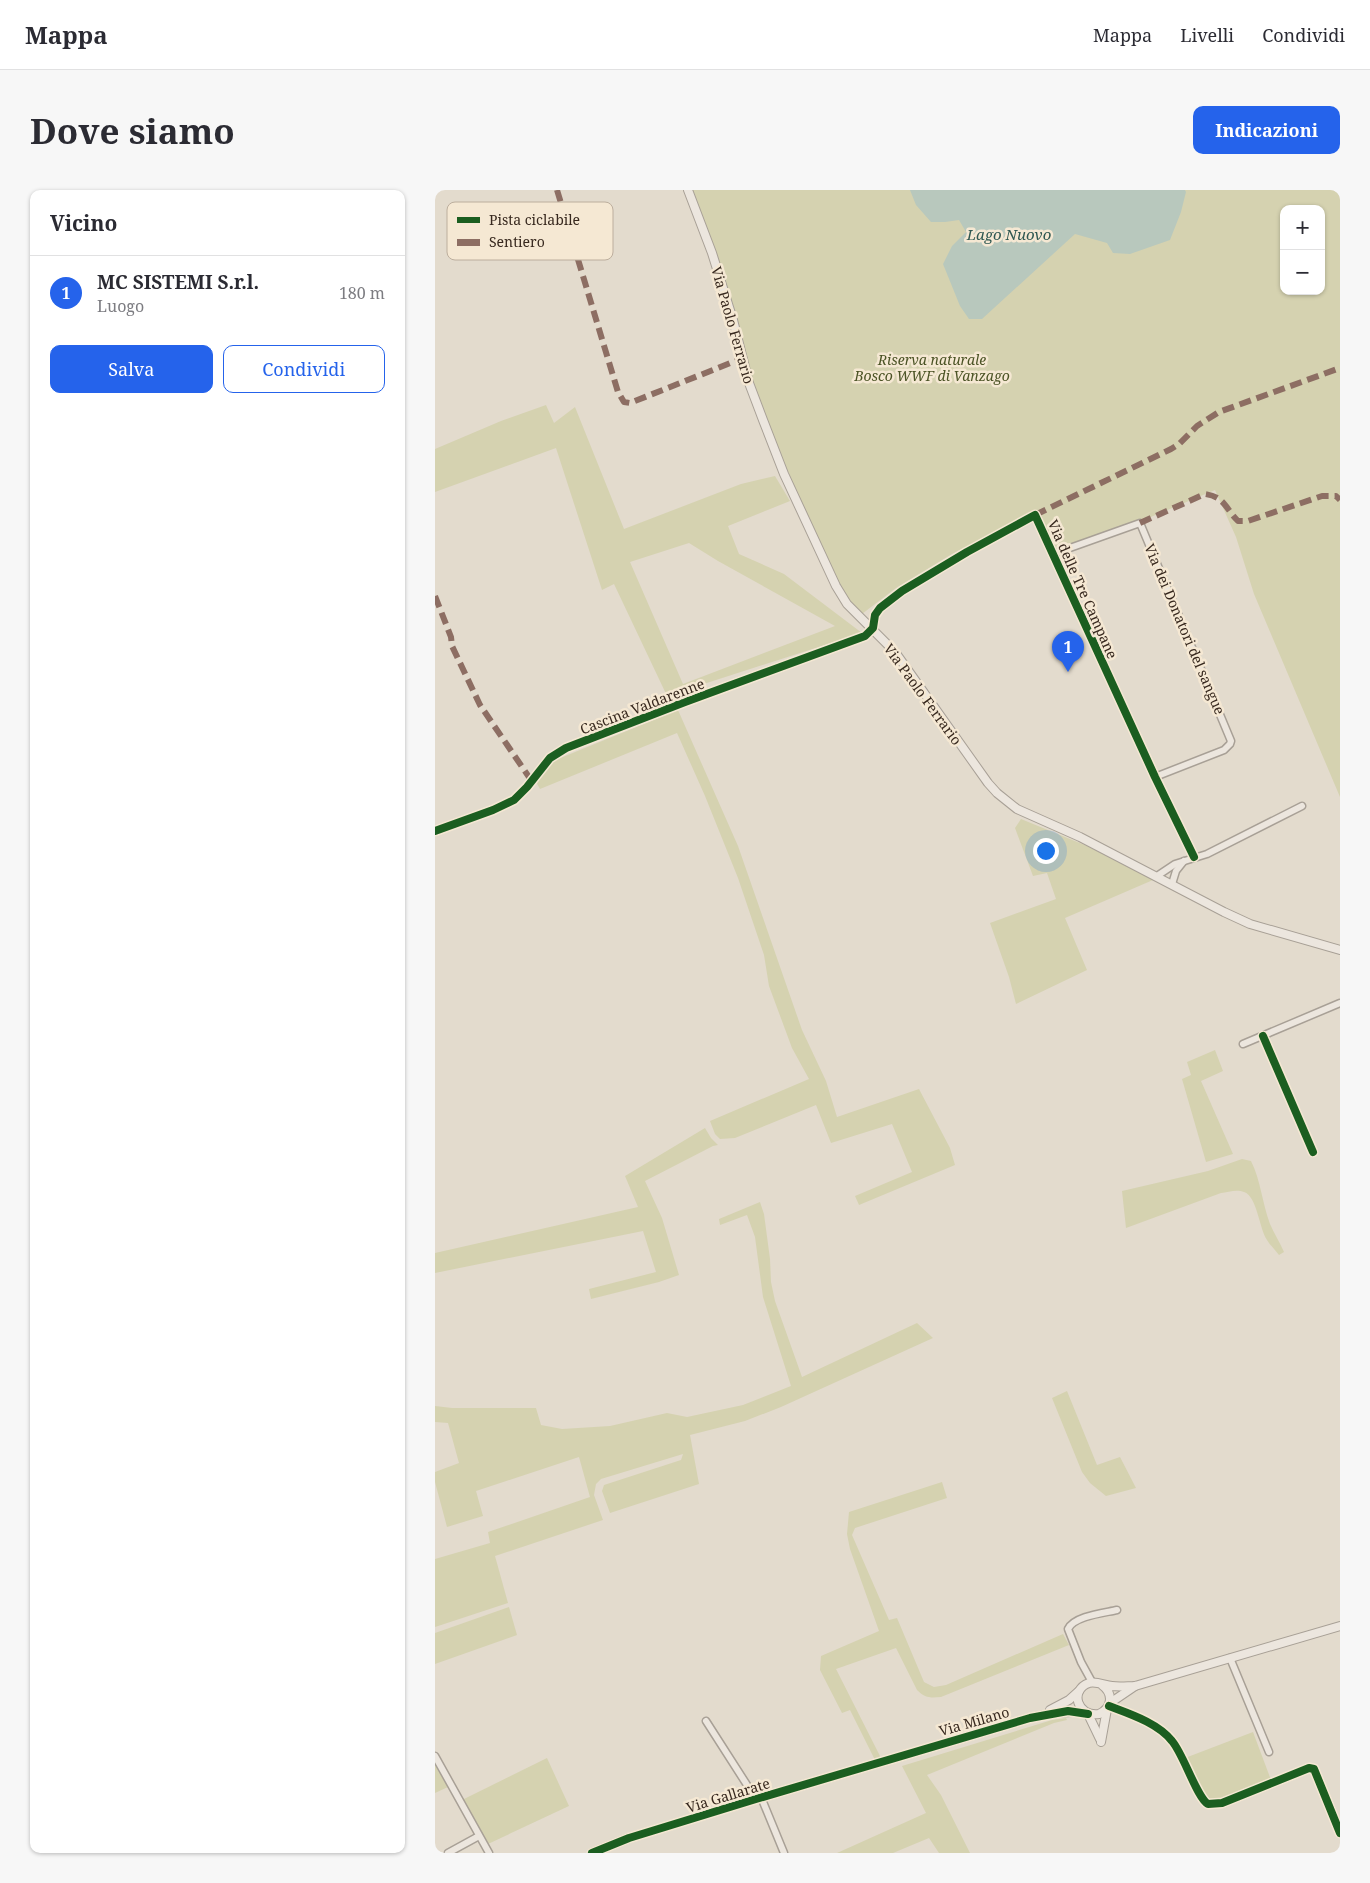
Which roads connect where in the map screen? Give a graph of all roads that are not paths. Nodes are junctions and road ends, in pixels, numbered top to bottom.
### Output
1 (688, 190) edge
2 (1053, 554) junction
3 (873, 628) junction
4 (1155, 777) junction
5 (1301, 806) dead end
6 (435, 831) edge
7 (1194, 857) junction
8 (1183, 861) junction
9 (1157, 876) junction
10 (1172, 884) junction
11 (1340, 950) edge
12 (1340, 1003) edge
13 (1263, 1036) junction
14 (1243, 1044) dead end
15 (1313, 1152) dead end
16 (1117, 1610) dead end
17 (1340, 1626) edge
18 (1230, 1658) junction
19 (1092, 1682) junction
20 (1102, 1684) junction
21 (1135, 1686) junction
22 (1079, 1691) junction
23 (1108, 1706) junction
24 (1087, 1713) junction
25 (1030, 1718) junction
26 (706, 1722) dead end
27 (1269, 1752) dead end
28 (435, 1756) edge
29 (872, 1765) joint
30 (759, 1798) junction
31 (1340, 1833) edge
32 (479, 1836) junction
33 (448, 1853) edge
34 (489, 1853) edge
35 (592, 1853) edge
36 (784, 1853) edge

1 - 3 street, Via Paolo Ferrario
2 - 3 street, Via delle Tre Campane
2 - 4 street, Via delle Tre Campane
2 - 4 street, Via dei Donatori del sangue
3 - 6 street, Cascina Valdarenne
3 - 9 street, Via Paolo Ferrario
4 - 7 street, Via delle Tre Campane
5 - 7 street
7 - 8 street
8 - 9 street
8 - 10 street
9 - 10 street, Via Paolo Ferrario
10 - 11 street, Via Paolo Ferrario
12 - 13 street
13 - 14 street
13 - 15 street
16 - 19 street
17 - 18 street
18 - 21 street
18 - 27 street
19 - 20 street
19 - 22 street
20 - 21 street
20 - 23 street
21 - 23 street
22 - 24 street
22 - 25 street, Via Milano
23 - 24 street
23 - 24 street
23 - 31 street
24 - 25 street, Via Milano
25 - 29 street, Via Milano
26 - 30 street
28 - 32 street
29 - 30 street, Via Gallarate
30 - 35 street, Via Gallarate
30 - 36 street
32 - 33 street
32 - 34 street

